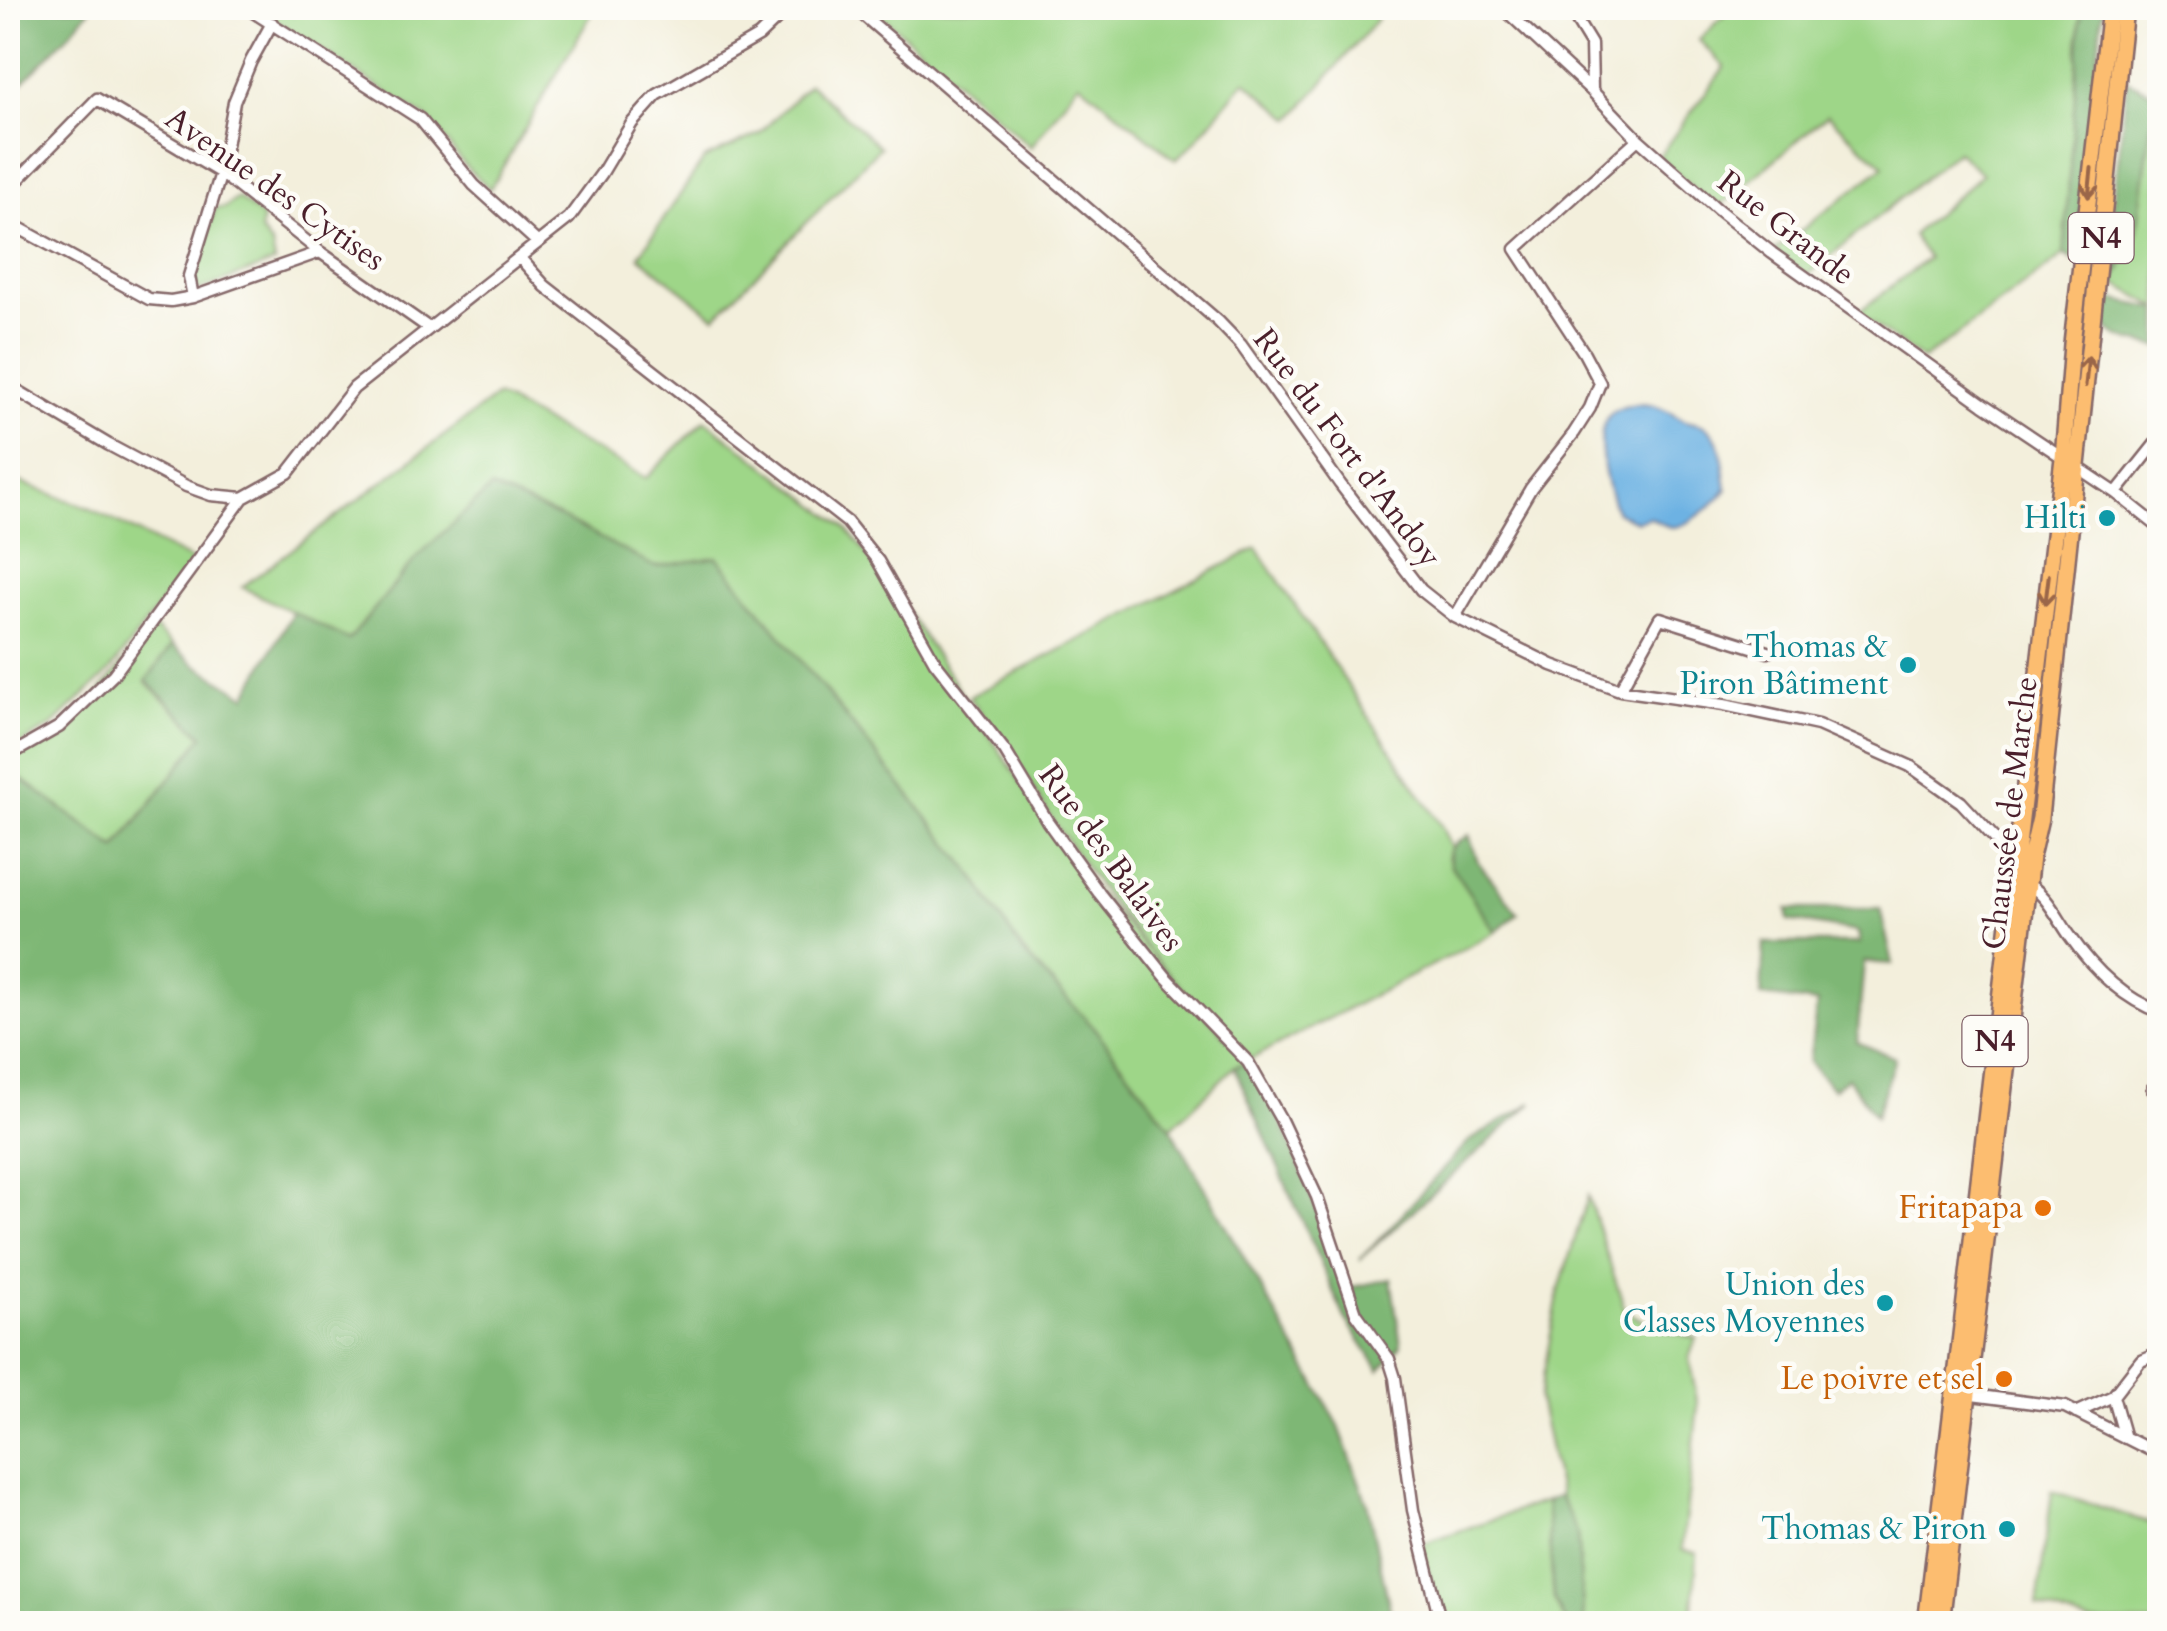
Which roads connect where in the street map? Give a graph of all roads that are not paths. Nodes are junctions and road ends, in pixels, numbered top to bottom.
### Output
1 (247, 8) edge
2 (788, 8) edge
3 (855, 8) edge
4 (1503, 8) edge
5 (1569, 8) edge
6 (2110, 8) edge
7 (2125, 8) edge
8 (272, 23) junction
9 (1592, 91) junction
10 (1638, 139) junction
11 (220, 173) junction
12 (8, 190) edge
13 (8, 222) edge
14 (537, 242) junction
15 (320, 252) junction
16 (520, 258) junction
17 (193, 297) junction
18 (428, 328) junction
19 (8, 385) edge
20 (2160, 438) edge
21 (2070, 463) junction
22 (2116, 493) junction
23 (243, 498) junction
24 (2160, 528) edge
25 (1455, 617) junction
26 (1768, 652) dead end
27 (1620, 690) junction
28 (8, 756) edge
29 (2024, 856) junction
30 (2021, 882) junction
31 (2160, 1012) edge
32 (2160, 1352) edge
33 (1960, 1393) junction
34 (2112, 1396) junction
35 (2076, 1412) junction
36 (2125, 1438) junction
37 (2160, 1456) edge
38 (1441, 1624) edge
39 (1926, 1624) edge
40 (1940, 1624) edge

1 - 8 street
2 - 14 street
3 - 25 street, Rue du Fort d'Andoy
4 - 9 street, Rue Grande
5 - 9 street
6 -> 21 main road, Chaussée de Marche / N4
21 -> 7 main road, Chaussée de Marche / N4
8 - 11 street
8 - 14 street
9 - 10 street, Rue Grande
10 - 21 street, Rue Grande
10 - 25 street
11 - 12 street, Avenue des Cytises
11 - 15 street, Avenue des Cytises
11 - 17 street
13 - 17 street
14 - 16 street
15 - 17 street
15 - 18 street, Avenue des Cytises
16 - 18 street
16 - 38 street, Rue des Balaives
18 - 23 street
19 - 23 street
20 - 22 street
21 - 22 street, Rue Grande
21 - 29 main road, Chaussée de Marche / N4
22 - 24 street, Rue Grande
23 - 28 street
25 - 27 street, Rue du Fort d'Andoy
26 - 27 street
27 - 29 street, Rue du Fort d'Andoy
29 - 30 main road, Chaussée de Marche / N4
30 - 31 street
30 - 33 main road, Chaussée de Marche / N4
32 - 34 street
33 - 35 street
33 - 39 main road, Chaussée de Marche / N4
33 - 40 main road, Chaussée de Marche / N4
34 - 35 street
34 - 36 street
35 - 36 street
36 - 37 street

